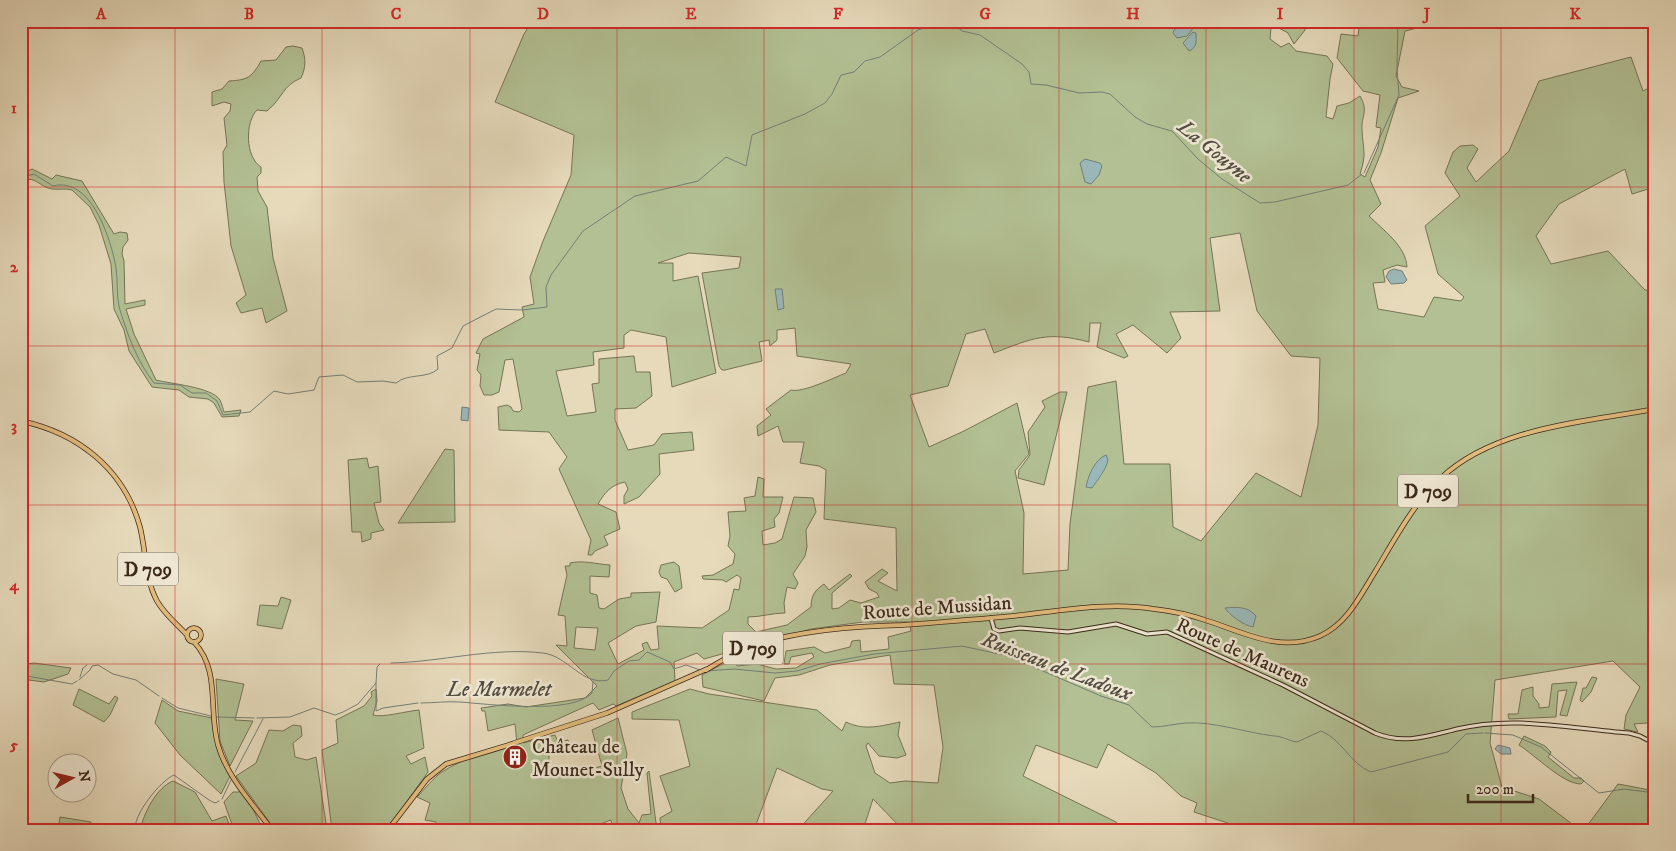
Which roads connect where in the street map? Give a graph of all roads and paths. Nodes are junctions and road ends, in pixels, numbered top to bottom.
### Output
1 (1655, 409) edge
2 (21, 421) edge
3 (991, 619) junction
4 (180, 628) junction
5 (190, 630) junction
6 (187, 636) junction
7 (802, 636) junction
8 (199, 640) junction
9 (194, 642) junction
10 (201, 649) junction
11 (706, 670) junction
12 (1655, 744) edge
13 (272, 830) edge
14 (389, 830) edge

1 - 3 main road, Route de Mussidan / D 709
2 - 4 main road, D 709
3 - 7 main road, Route de Mussidan / D 709
3 - 12 main road, Route de Maurens
4 - 5 main road
4 - 6 main road, D 709
5 - 6 main road
5 - 8 main road
6 - 9 main road
7 - 11 main road, Route de Mussidan / D 709
7 - 11 main road, Route de Mussidan / D 709
8 - 9 main road
8 - 10 main road
9 - 10 main road
10 - 13 main road
11 - 14 main road, Route de Mussidan / D 709

